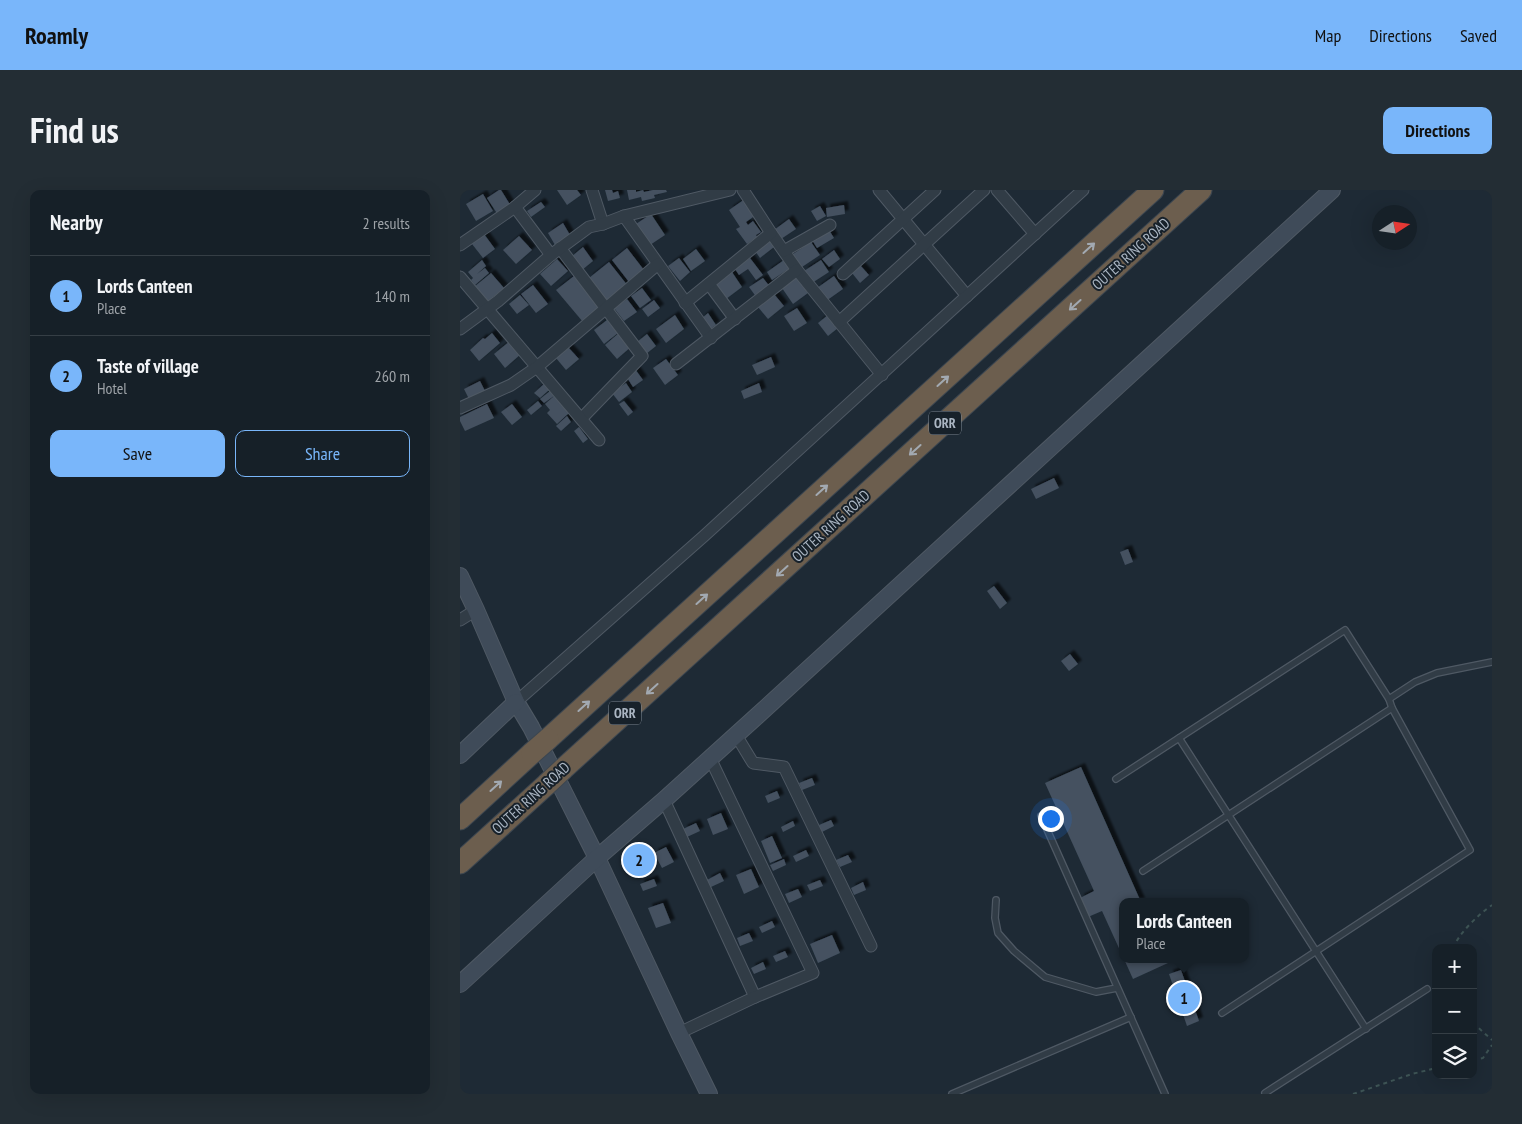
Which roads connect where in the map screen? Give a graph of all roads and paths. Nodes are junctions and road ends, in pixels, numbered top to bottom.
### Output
1 (535, 190) edge
2 (592, 190) edge
3 (730, 190) edge
4 (743, 190) edge
5 (879, 190) edge
6 (935, 190) edge
7 (984, 190) edge
8 (997, 190) edge
9 (1083, 190) edge
10 (1153, 190) edge
11 (1201, 190) edge
12 (1332, 190) edge
13 (515, 207) junction
14 (624, 216) junction
15 (903, 219) junction
16 (603, 224) junction
17 (830, 225) dead end
18 (770, 233) junction
19 (1035, 234) junction
20 (924, 244) junction
21 (460, 245) edge
22 (556, 251) junction
23 (784, 251) junction
24 (658, 264) junction
25 (798, 270) junction
26 (843, 274) dead end
27 (460, 277) edge
28 (709, 284) junction
29 (967, 296) junction
30 (686, 303) junction
31 (607, 308) junction
32 (487, 309) junction
33 (735, 319) junction
34 (839, 322) junction
35 (460, 329) edge
36 (711, 338) junction
37 (676, 364) dead end
38 (537, 367) junction
39 (882, 375) junction
40 (460, 408) edge
41 (582, 418) junction
42 (599, 440) dead end
43 (460, 576) edge
44 (476, 610) junction
45 (460, 620) edge
46 (1492, 662) edge
47 (1389, 699) junction
48 (516, 702) junction
49 (1392, 708) junction
50 (736, 734) junction
51 (1179, 738) junction
52 (460, 755) edge
53 (710, 758) junction
54 (1116, 779) dead end
55 (664, 800) junction
56 (1228, 815) junction
57 (1041, 816) dead end
58 (460, 819) edge
59 (597, 858) junction
60 (460, 863) edge
61 (1143, 870) dead end
62 (996, 900) dead end
63 (1492, 904) edge
64 (1455, 944) edge
65 (871, 946) dead end
66 (1316, 951) junction
67 (460, 984) edge
68 (1117, 988) junction
69 (1427, 989) dead end
70 (755, 997) junction
71 (1222, 1013) dead end
72 (1131, 1016) junction
73 (1477, 1027) edge
74 (1366, 1029) junction
75 (679, 1032) junction
76 (1492, 1040) edge
77 (1492, 1045) edge
78 (1477, 1059) edge
79 (1432, 1069) edge
80 (1265, 1093) dead end
81 (709, 1094) edge
82 (952, 1094) edge
83 (1165, 1094) edge
84 (1353, 1094) edge

1 - 13 street
2 - 16 street
3 - 14 street
4 - 18 street
5 - 15 street
6 - 15 street
7 - 20 street
8 - 19 street
9 - 19 street
58 -> 10 highway, ORR, bridge
11 -> 60 highway, OUTER RING ROAD / ORR, bridge
12 - 50 main road
13 - 21 street
13 - 22 street
14 - 16 street
14 - 24 street
15 - 20 street
15 - 26 street
16 - 22 street
17 - 23 street
18 - 23 street
18 - 28 street
19 - 29 street
20 - 29 street
20 - 34 street
22 - 31 street
22 - 32 street
23 - 25 street
24 - 30 street
24 - 31 street
25 - 33 street
25 - 34 street
27 - 32 street
28 - 30 street
28 - 33 street
29 - 39 street
30 - 36 street
31 - 38 street
31 - 41 street
32 - 35 street
32 - 38 street
33 - 36 street
34 - 39 street
36 - 37 street
38 - 40 street
38 - 41 street
39 - 48 street
41 - 42 street
43 - 44 main road
44 - 45 street
44 - 48 main road
46 - 47 lane
47 - 49 lane
47 - 51 lane
48 - 52 main road
48 - 59 main road
49 - 56 lane
49 - 66 lane
50 - 53 main road
50 - 65 street
51 - 54 lane
51 - 56 lane
53 - 55 main road
53 - 70 street
55 - 59 main road
55 - 70 street
56 - 61 lane
56 - 66 lane
57 - 68 lane
59 - 67 main road
59 - 75 main road
62 - 68 lane
63 - 64 path
66 - 71 lane
66 - 74 lane
68 - 72 lane
69 - 74 lane
70 - 75 street
72 - 82 lane
72 - 83 lane
73 - 76 path
74 - 80 lane
75 - 81 main road
77 - 78 path
79 - 84 path

